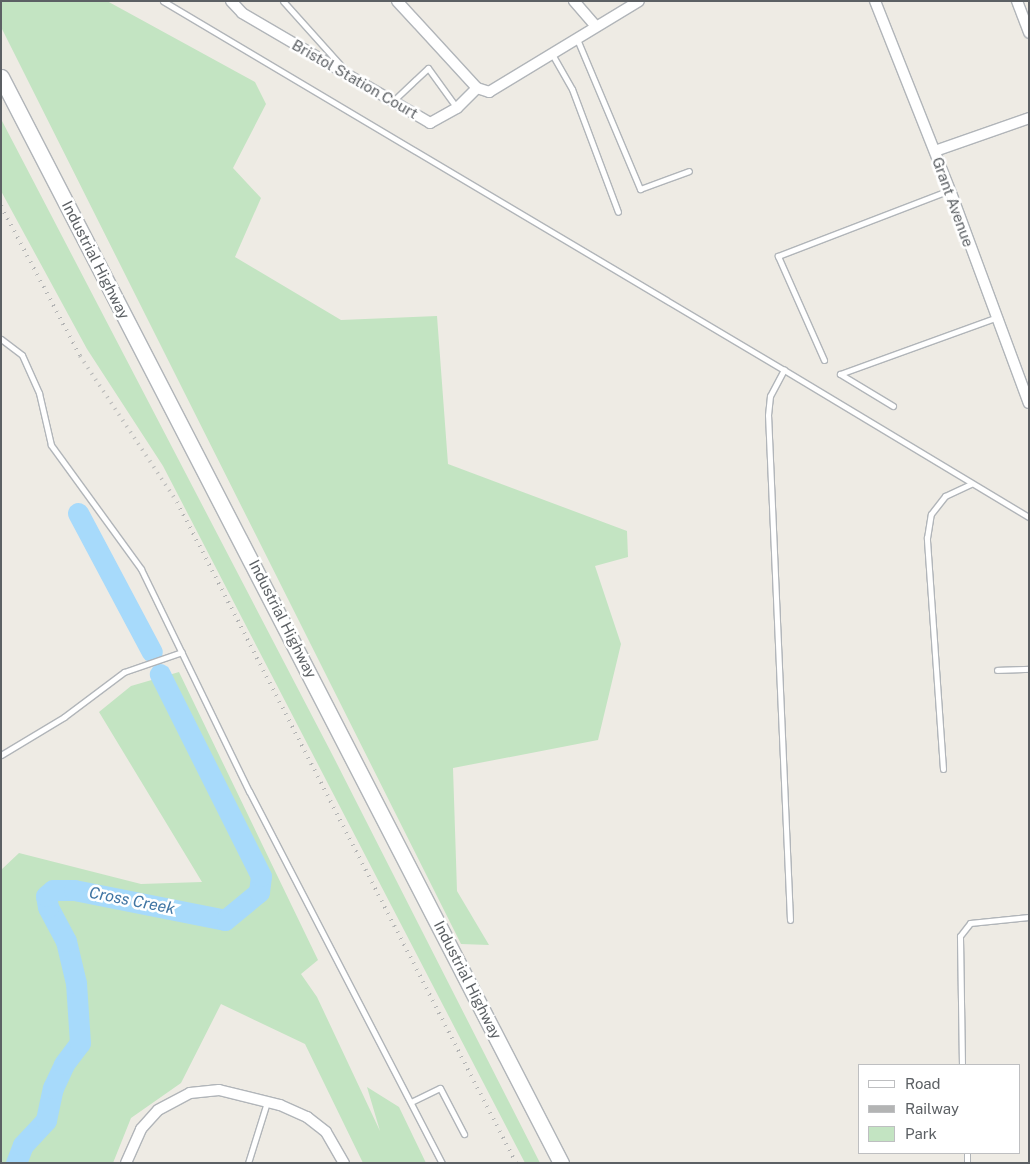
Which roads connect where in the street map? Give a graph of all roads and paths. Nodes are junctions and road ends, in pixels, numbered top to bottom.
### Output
1 (163, 1) edge
2 (231, 1) edge
3 (283, 1) edge
4 (398, 1) edge
5 (574, 1) edge
6 (639, 1) edge
7 (875, 1) edge
8 (1017, 1) edge
9 (596, 26) junction
10 (1029, 33) edge
11 (577, 39) junction
12 (552, 53) junction
13 (1, 77) edge
14 (352, 77) junction
15 (477, 88) junction
16 (392, 101) junction
17 (459, 106) junction
18 (1029, 118) edge
19 (935, 152) junction
20 (689, 171) dead end
21 (950, 190) junction
22 (618, 212) dead end
23 (995, 318) junction
24 (1, 339) edge
25 (824, 360) dead end
26 (784, 370) junction
27 (1029, 404) edge
28 (893, 406) dead end
29 (970, 484) junction
30 (1029, 517) edge
31 (182, 652) junction
32 (1029, 669) edge
33 (997, 670) dead end
34 (1, 755) edge
35 (943, 769) dead end
36 (1029, 917) edge
37 (790, 920) dead end
38 (962, 1064) edge
39 (268, 1102) junction
40 (411, 1102) junction
41 (464, 1134) dead end
42 (126, 1163) edge
43 (248, 1163) edge
44 (344, 1163) edge
45 (442, 1163) edge
46 (561, 1163) edge

1 - 26 lane
2 - 14 street, Bristol Station Court
3 - 14 lane
4 - 15 street
5 - 9 street
6 - 9 street
7 - 19 street, Grant Avenue
8 - 10 street
9 - 11 street
11 - 12 street
11 - 20 lane
12 - 15 street
12 - 22 lane
13 - 46 main road, Industrial Highway
14 - 16 street, Bristol Station Court
15 - 17 street, Bristol Station Court
16 - 17 street, Bristol Station Court
16 - 17 lane
18 - 19 street
19 - 21 street, Grant Avenue
21 - 23 street, Grant Avenue
21 - 25 lane
23 - 27 street, Grant Avenue
23 - 28 lane
24 - 31 lane
26 - 29 lane
26 - 37 lane
29 - 30 lane
29 - 35 lane
31 - 34 lane
31 - 40 lane
32 - 33 lane
36 - 38 lane
39 - 42 street
39 - 43 lane
39 - 44 street
40 - 41 lane
40 - 45 lane

